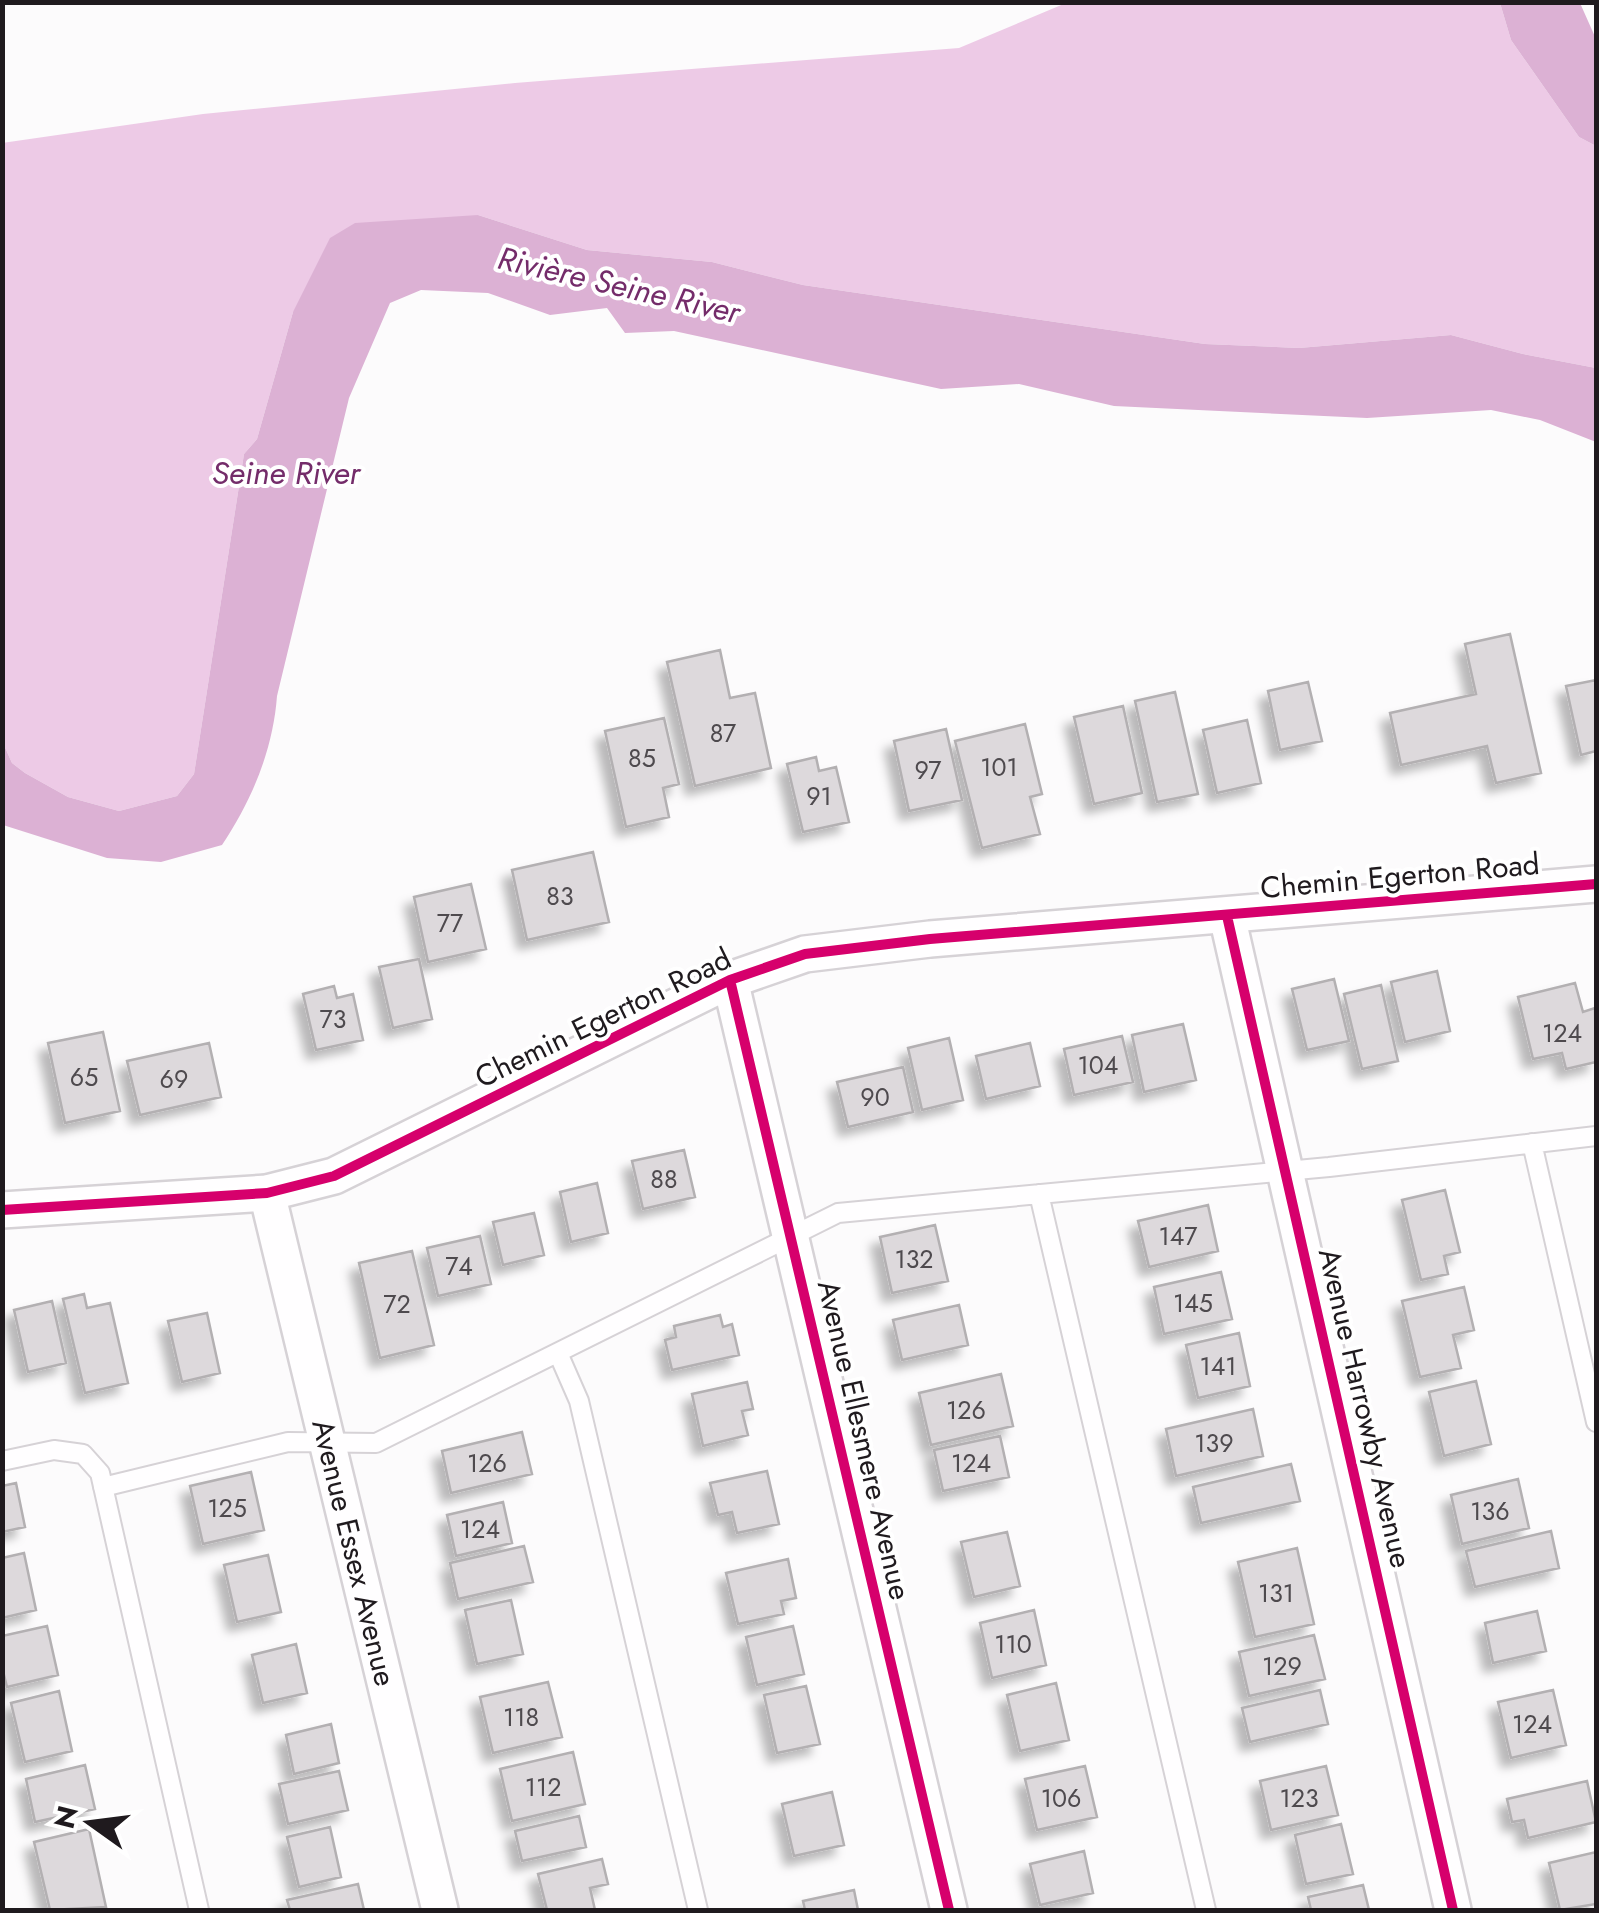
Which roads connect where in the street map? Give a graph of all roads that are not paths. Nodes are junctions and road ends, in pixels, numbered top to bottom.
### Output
1 (1596, 884) edge
2 (1227, 916) junction
3 (730, 980) junction
4 (1596, 1136) edge
5 (1532, 1143) junction
6 (1285, 1171) junction
7 (268, 1193) junction
8 (1038, 1194) junction
9 (2, 1210) edge
10 (791, 1239) junction
11 (558, 1353) junction
12 (1596, 1422) edge
13 (330, 1444) junction
14 (2, 1461) edge
15 (103, 1487) junction
16 (199, 1910) edge
17 (440, 1910) edge
18 (698, 1910) edge
19 (948, 1910) edge
20 (1206, 1910) edge
21 (1453, 1910) edge

1 - 2 street, Chemin Egerton Road
2 - 3 street, Chemin Egerton Road
2 - 6 street, Avenue Harrowby Avenue
3 - 7 street, Chemin Egerton Road
3 - 10 street, Avenue Ellesmere Avenue
4 - 5 lane
5 - 6 lane
5 - 12 lane
6 - 8 lane
6 - 21 street, Avenue Harrowby Avenue
7 - 9 street, Chemin Egerton Road
7 - 13 street, Avenue Essex Avenue
8 - 10 lane
8 - 20 lane
10 - 11 lane
10 - 19 street, Avenue Ellesmere Avenue
11 - 13 lane
11 - 18 lane
13 - 15 lane
13 - 17 street, Avenue Essex Avenue
14 - 15 lane
15 - 16 lane

